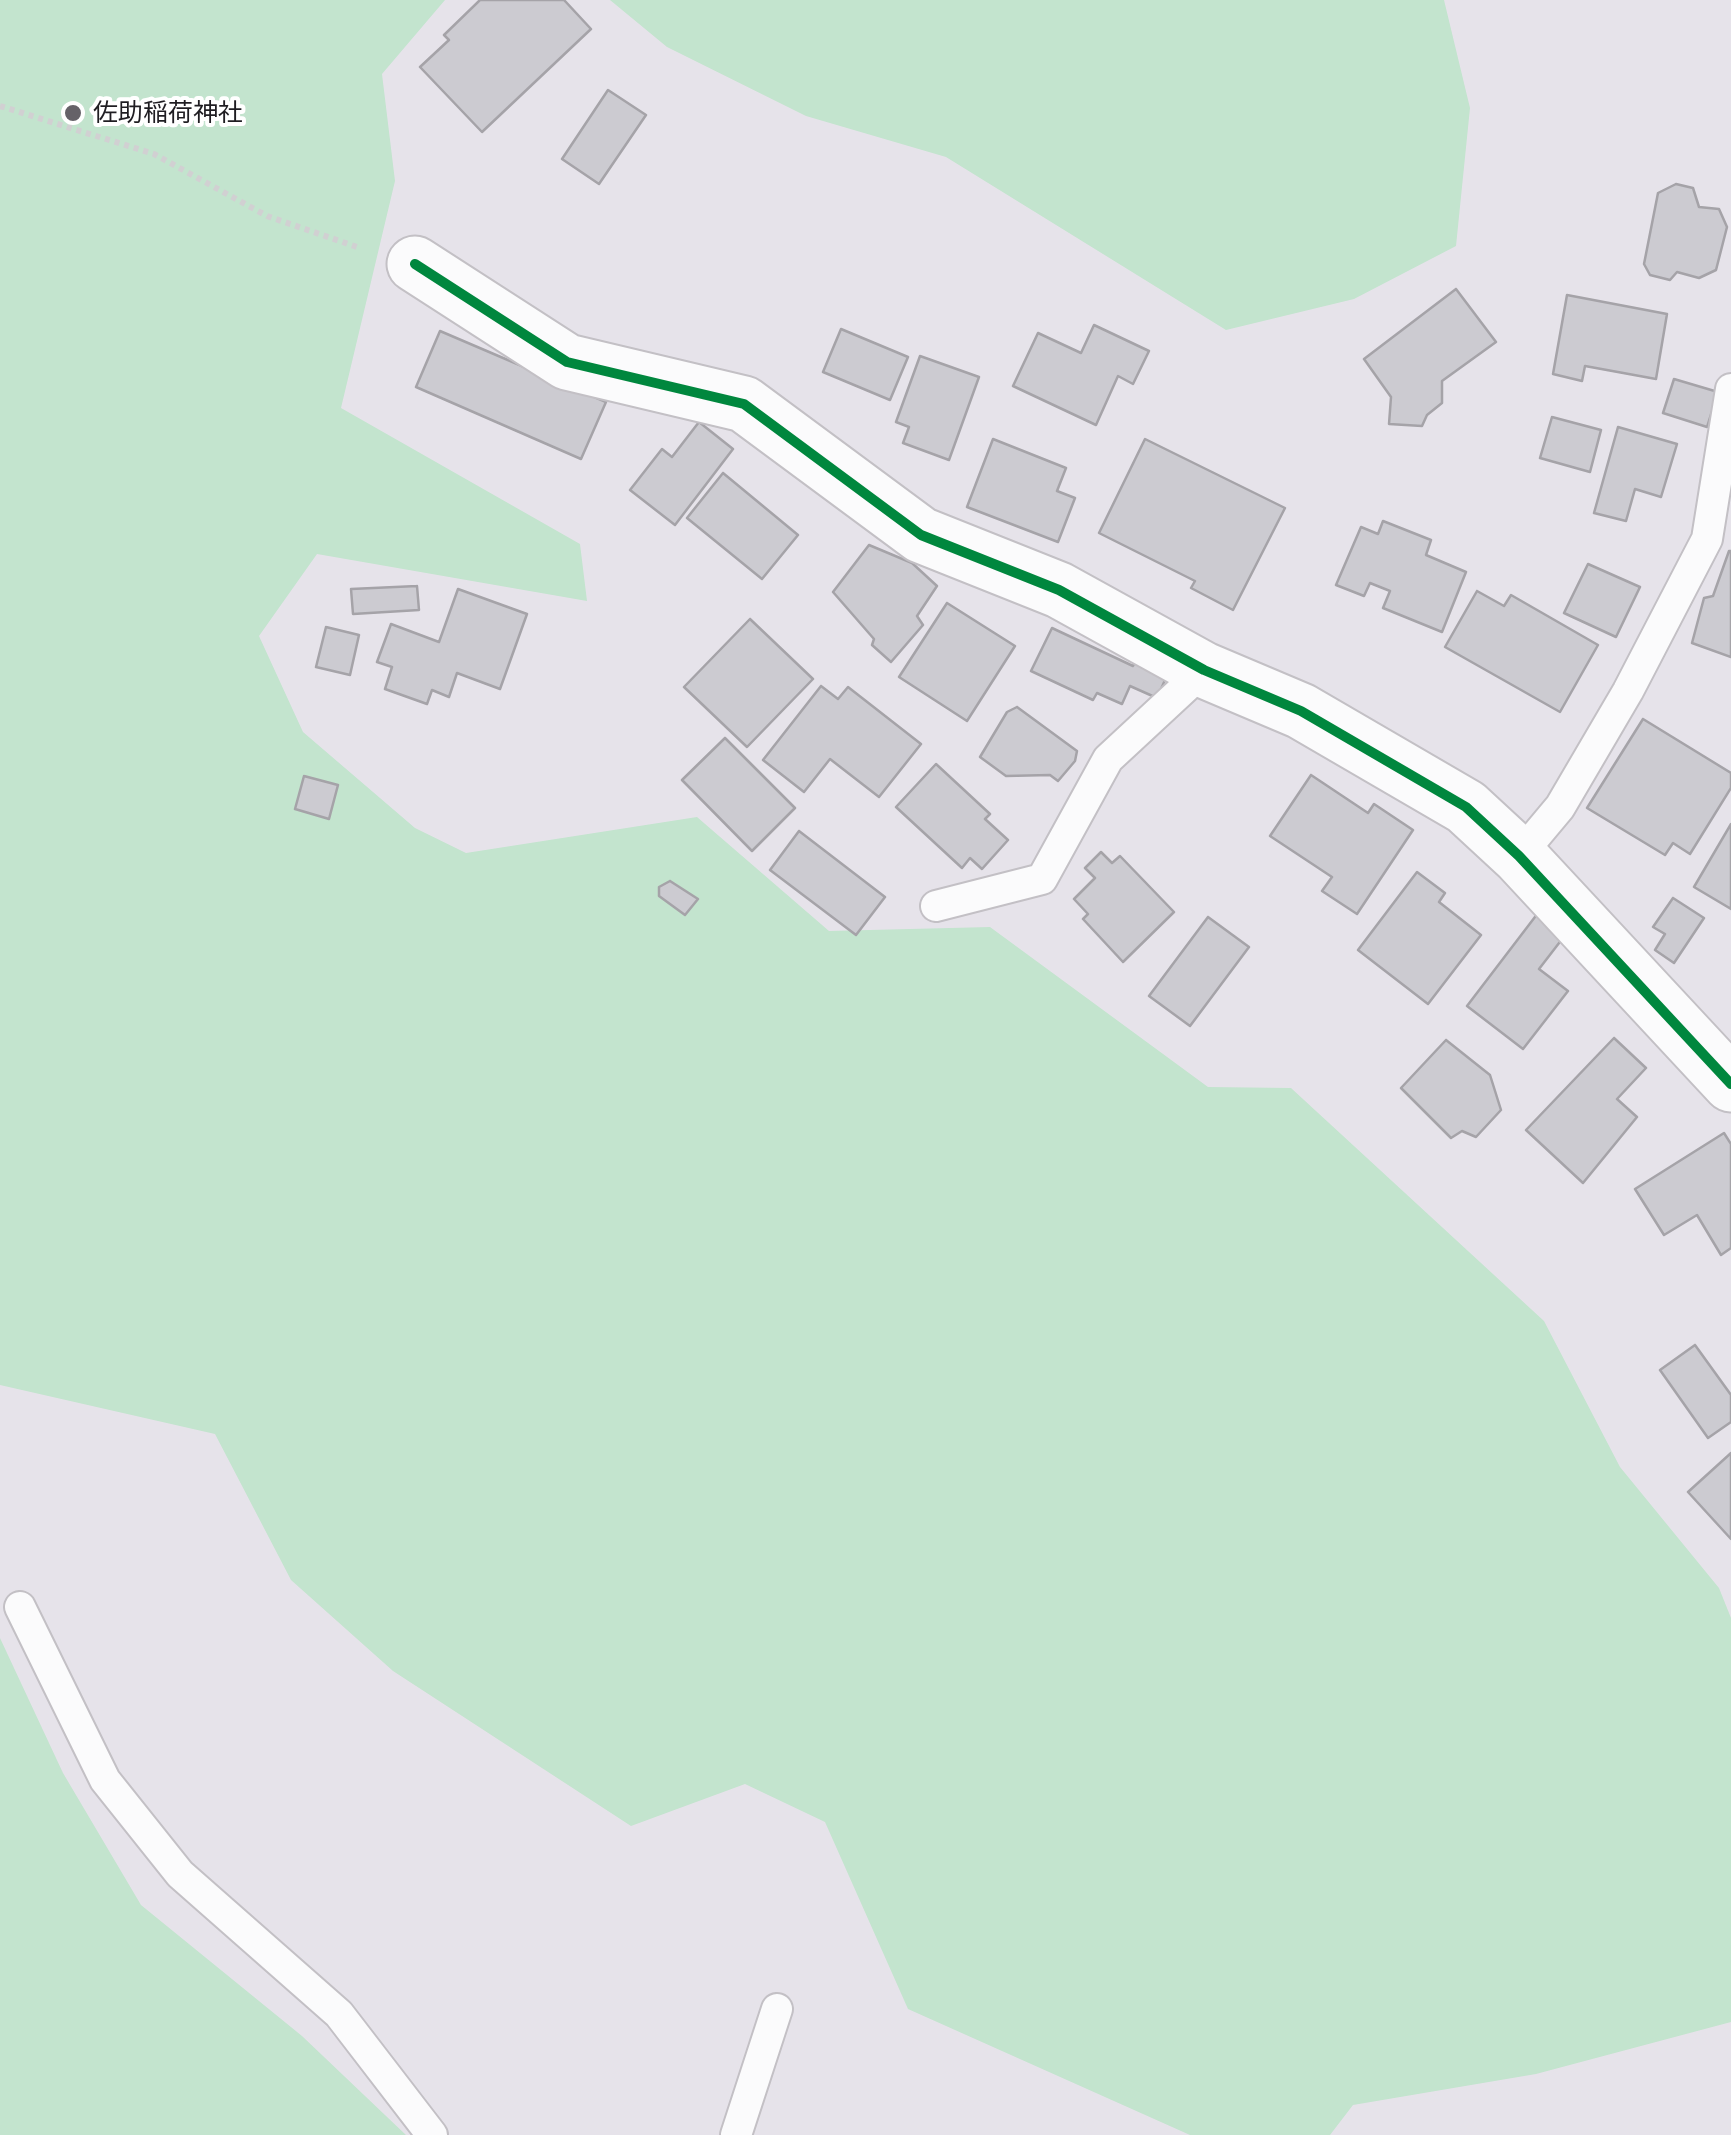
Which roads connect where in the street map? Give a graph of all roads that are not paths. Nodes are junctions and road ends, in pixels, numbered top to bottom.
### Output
1 (414, 264) road end
2 (1731, 389) edge
3 (1204, 670) junction
4 (1519, 856) junction
5 (936, 906) dead end
6 (1731, 1084) edge
7 (20, 1606) dead end
8 (777, 2008) dead end
9 (432, 2135) edge
10 (736, 2135) edge

1 - 3 street
2 - 4 lane
3 - 4 street
3 - 5 lane
4 - 6 street
7 - 9 lane
8 - 10 lane

